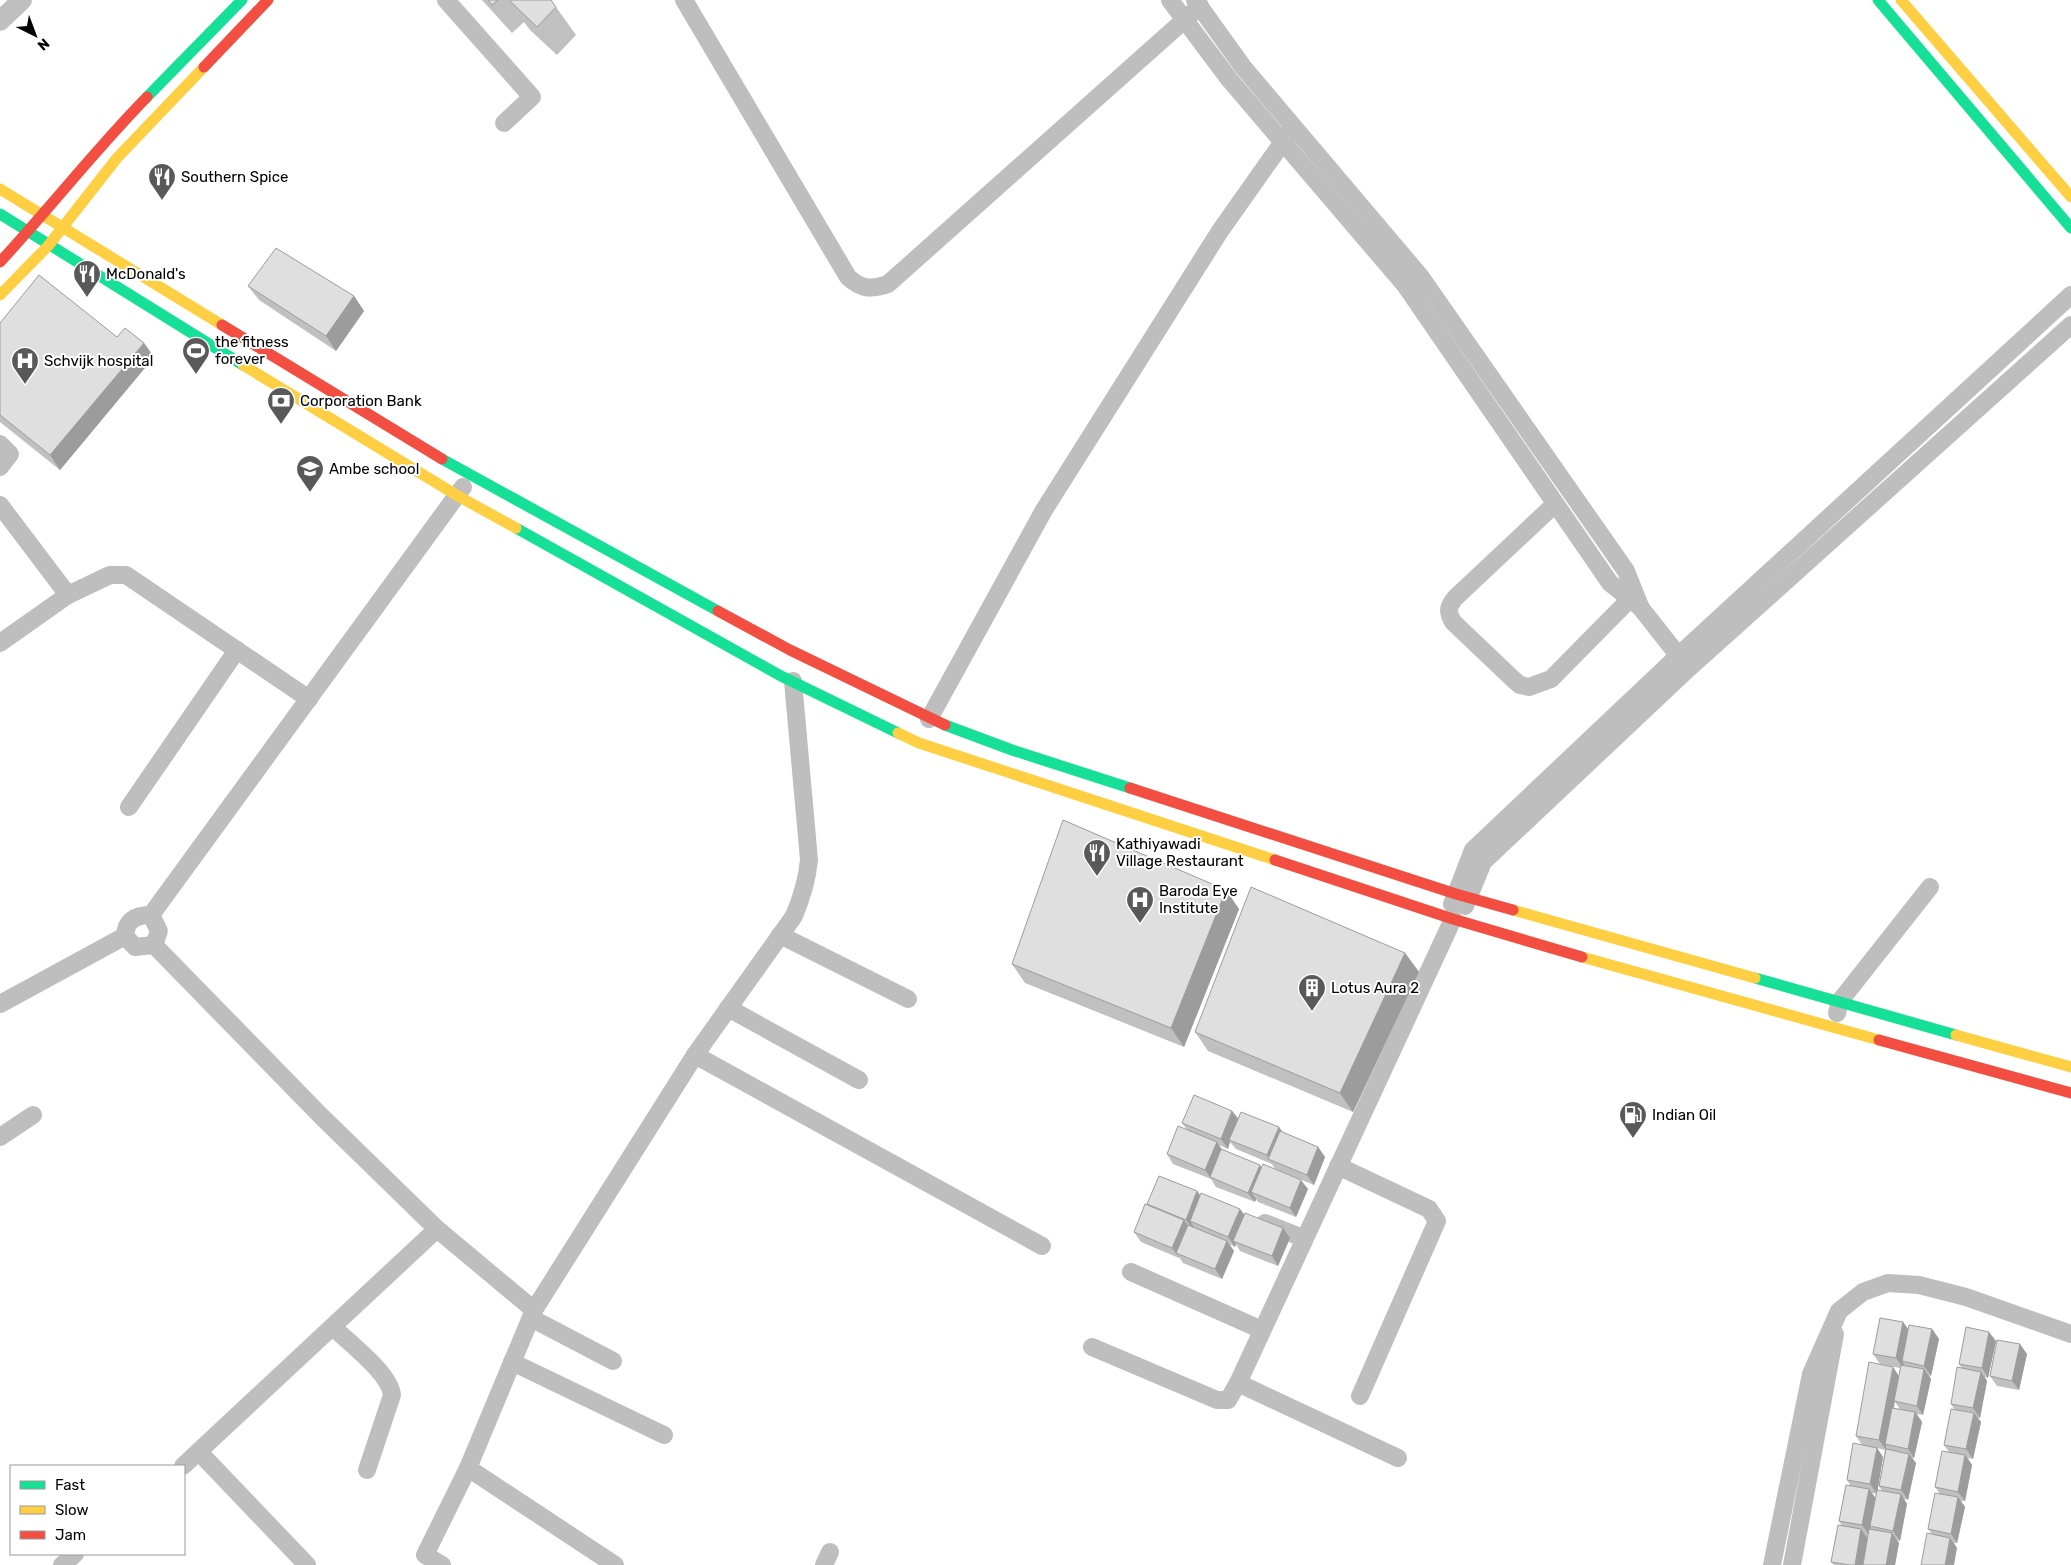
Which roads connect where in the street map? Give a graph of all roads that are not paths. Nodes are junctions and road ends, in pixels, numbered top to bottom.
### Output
1 (242, 0) edge
2 (268, 0) edge
3 (446, 0) edge
4 (684, 0) edge
5 (1170, 0) edge
6 (1878, 0) edge
7 (1901, 0) edge
8 (1198, 3) edge
9 (1184, 19) junction
10 (504, 123) dead end
11 (1288, 134) junction
12 (0, 189) edge
13 (2071, 197) edge
14 (0, 214) edge
15 (44, 216) junction
16 (60, 227) junction
17 (2071, 228) edge
18 (28, 233) junction
19 (48, 246) junction
20 (0, 262) edge
21 (0, 295) edge
22 (2071, 295) edge
23 (2071, 325) edge
24 (0, 444) edge
25 (0, 467) edge
26 (469, 476) junction
27 (458, 496) junction
28 (0, 504) edge
29 (1555, 504) junction
30 (68, 595) junction
31 (1635, 603) junction
32 (0, 644) edge
33 (238, 650) junction
34 (1683, 662) junction
35 (793, 682) junction
36 (309, 699) junction
37 (928, 718) junction
38 (129, 807) dead end
39 (1930, 887) dead end
40 (1462, 896) junction
41 (152, 915) junction
42 (1453, 918) junction
43 (780, 935) junction
44 (124, 936) junction
45 (154, 945) junction
46 (908, 999) dead end
47 (1840, 1001) junction
48 (0, 1004) edge
49 (728, 1008) junction
50 (1832, 1027) junction
51 (695, 1055) junction
52 (2071, 1067) edge
53 (859, 1080) dead end
54 (2071, 1093) edge
55 (33, 1115) dead end
56 (0, 1137) edge
57 (1338, 1166) junction
58 (1250, 1217) edge
59 (437, 1229) junction
60 (1304, 1238) junction
61 (1042, 1246) dead end
62 (1132, 1272) dead end
63 (1839, 1312) junction
64 (532, 1314) junction
65 (333, 1327) junction
66 (1262, 1330) junction
67 (2071, 1334) edge
68 (1092, 1347) dead end
69 (613, 1361) dead end
70 (512, 1362) junction
71 (1238, 1383) junction
72 (1360, 1396) dead end
73 (664, 1435) dead end
74 (200, 1453) junction
75 (1398, 1458) dead end
76 (184, 1465) edge
77 (468, 1468) junction
78 (367, 1470) dead end
79 (75, 1555) edge
80 (62, 1565) edge
81 (307, 1565) edge
82 (442, 1565) edge
83 (615, 1565) edge
84 (1772, 1565) edge
85 (1792, 1565) edge

1 - 15 main road
2 - 16 main road
3 - 10 street
4 - 9 street
5 - 9 street
6 - 17 main road
7 - 13 main road
8 - 9 street
8 - 11 street
9 - 11 street
11 - 29 street
11 - 31 street
11 - 37 street
12 - 15 main road
14 - 18 main road
15 - 16 main road
15 - 18 main road
16 - 19 main road
16 - 26 main road
18 - 19 main road
18 - 20 main road
19 - 21 main road
19 - 27 main road
22 - 34 street
23 - 34 street
24 - 25 street
26 - 27 street
26 - 37 main road
27 - 35 main road
27 - 36 street
28 - 30 street
29 - 31 street
29 - 31 street
30 - 32 street
30 - 33 street
31 - 34 street
33 - 36 street
33 - 38 street
34 - 40 street
35 - 42 main road
35 - 43 street
36 - 41 street
37 - 40 main road
39 - 47 street
40 - 42 street
40 - 47 main road
41 - 44 street
41 - 45 street
42 - 50 main road
42 - 57 street
43 - 46 street
43 - 49 street
44 - 45 street
44 - 48 street
45 - 59 street
47 - 50 street
47 - 52 main road
49 - 51 street
49 - 53 street
50 - 54 main road
51 - 61 street
51 - 64 street
55 - 56 street
57 - 60 street
57 - 72 street
58 - 60 street
59 - 64 street
59 - 65 street
60 - 66 street
62 - 66 street
63 - 67 street
63 - 84 street
63 - 85 street
64 - 69 street
64 - 70 street
65 - 74 street
65 - 78 street
66 - 71 street
68 - 71 street
70 - 73 street
70 - 77 street
71 - 75 street
74 - 76 street
74 - 81 street
77 - 82 street
77 - 83 street
79 - 80 street

